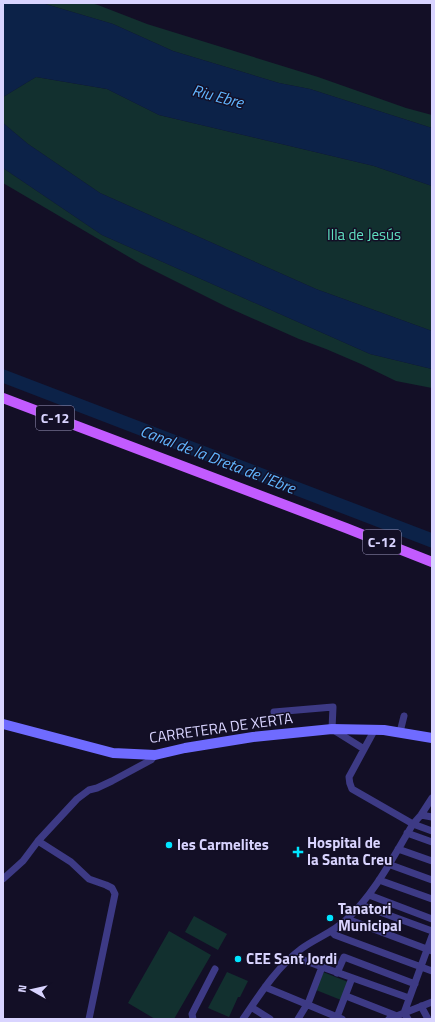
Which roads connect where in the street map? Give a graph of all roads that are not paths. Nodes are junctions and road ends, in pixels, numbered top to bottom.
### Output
1 (3, 398) edge
2 (432, 562) edge
3 (274, 712) dead end
4 (404, 716) dead end
5 (3, 724) edge
6 (332, 729) junction
7 (375, 729) junction
8 (400, 732) junction
9 (432, 738) edge
10 (364, 750) junction
11 (155, 755) junction
12 (431, 801) edge
13 (421, 815) junction
14 (432, 817) edge
15 (413, 824) junction
16 (432, 831) edge
17 (407, 833) junction
18 (38, 841) junction
19 (432, 842) edge
20 (398, 849) junction
21 (432, 861) edge
22 (388, 864) junction
23 (3, 879) edge
24 (379, 880) junction
25 (432, 880) edge
26 (369, 895) junction
27 (432, 899) edge
28 (361, 905) junction
29 (347, 919) junction
30 (432, 919) edge
31 (332, 930) junction
32 (432, 931) edge
33 (432, 936) edge
34 (430, 950) edge
35 (293, 956) junction
36 (322, 967) junction
37 (421, 967) junction
38 (215, 969) dead end
39 (430, 970) edge
40 (337, 973) junction
41 (352, 978) junction
42 (432, 978) edge
43 (415, 984) junction
44 (265, 987) junction
45 (346, 996) junction
46 (409, 998) junction
47 (432, 1002) edge
48 (307, 1005) junction
49 (421, 1006) junction
50 (251, 1007) junction
51 (397, 1016) junction
52 (406, 1016) edge
53 (339, 1018) edge
54 (89, 1019) edge
55 (193, 1019) edge
56 (243, 1019) edge
57 (270, 1019) edge
58 (298, 1019) edge
59 (389, 1019) edge
60 (428, 1019) edge

1 - 2 main road, C-12
3 - 6 street
4 - 8 street
5 - 11 main road, CARRETERA DE XERTA
6 - 7 main road, CARRETERA DE XERTA
6 - 10 street
6 - 11 main road, CARRETERA DE XERTA
7 - 8 main road, CARRETERA DE XERTA
7 - 10 street
8 - 9 main road, CARRETERA DE XERTA
10 - 15 street
11 - 18 street
12 - 13 street
13 - 14 street
13 - 15 street
15 - 16 street
15 - 17 street
17 - 19 street
17 - 20 street
18 - 23 street
18 - 54 street
20 - 21 street
20 - 22 street
22 - 24 street
22 - 25 street
24 - 26 street
24 - 27 street
26 - 28 street
26 - 30 street
28 - 29 street
28 - 32 street
29 - 31 street
29 - 34 street
31 - 35 street
31 - 37 street
33 - 34 street
34 - 37 street
35 - 36 street
35 - 44 street
36 - 40 street
36 - 48 street
37 - 39 street
37 - 43 street
38 - 55 street
39 - 42 street
40 - 41 street
40 - 43 street
41 - 45 street
41 - 46 street
43 - 46 street
44 - 48 street
44 - 50 street
45 - 51 street
45 - 53 street
46 - 52 street
47 - 49 street
48 - 53 street
48 - 58 street
49 - 52 street
49 - 60 street
50 - 56 street
50 - 57 street
51 - 52 street
51 - 59 street

